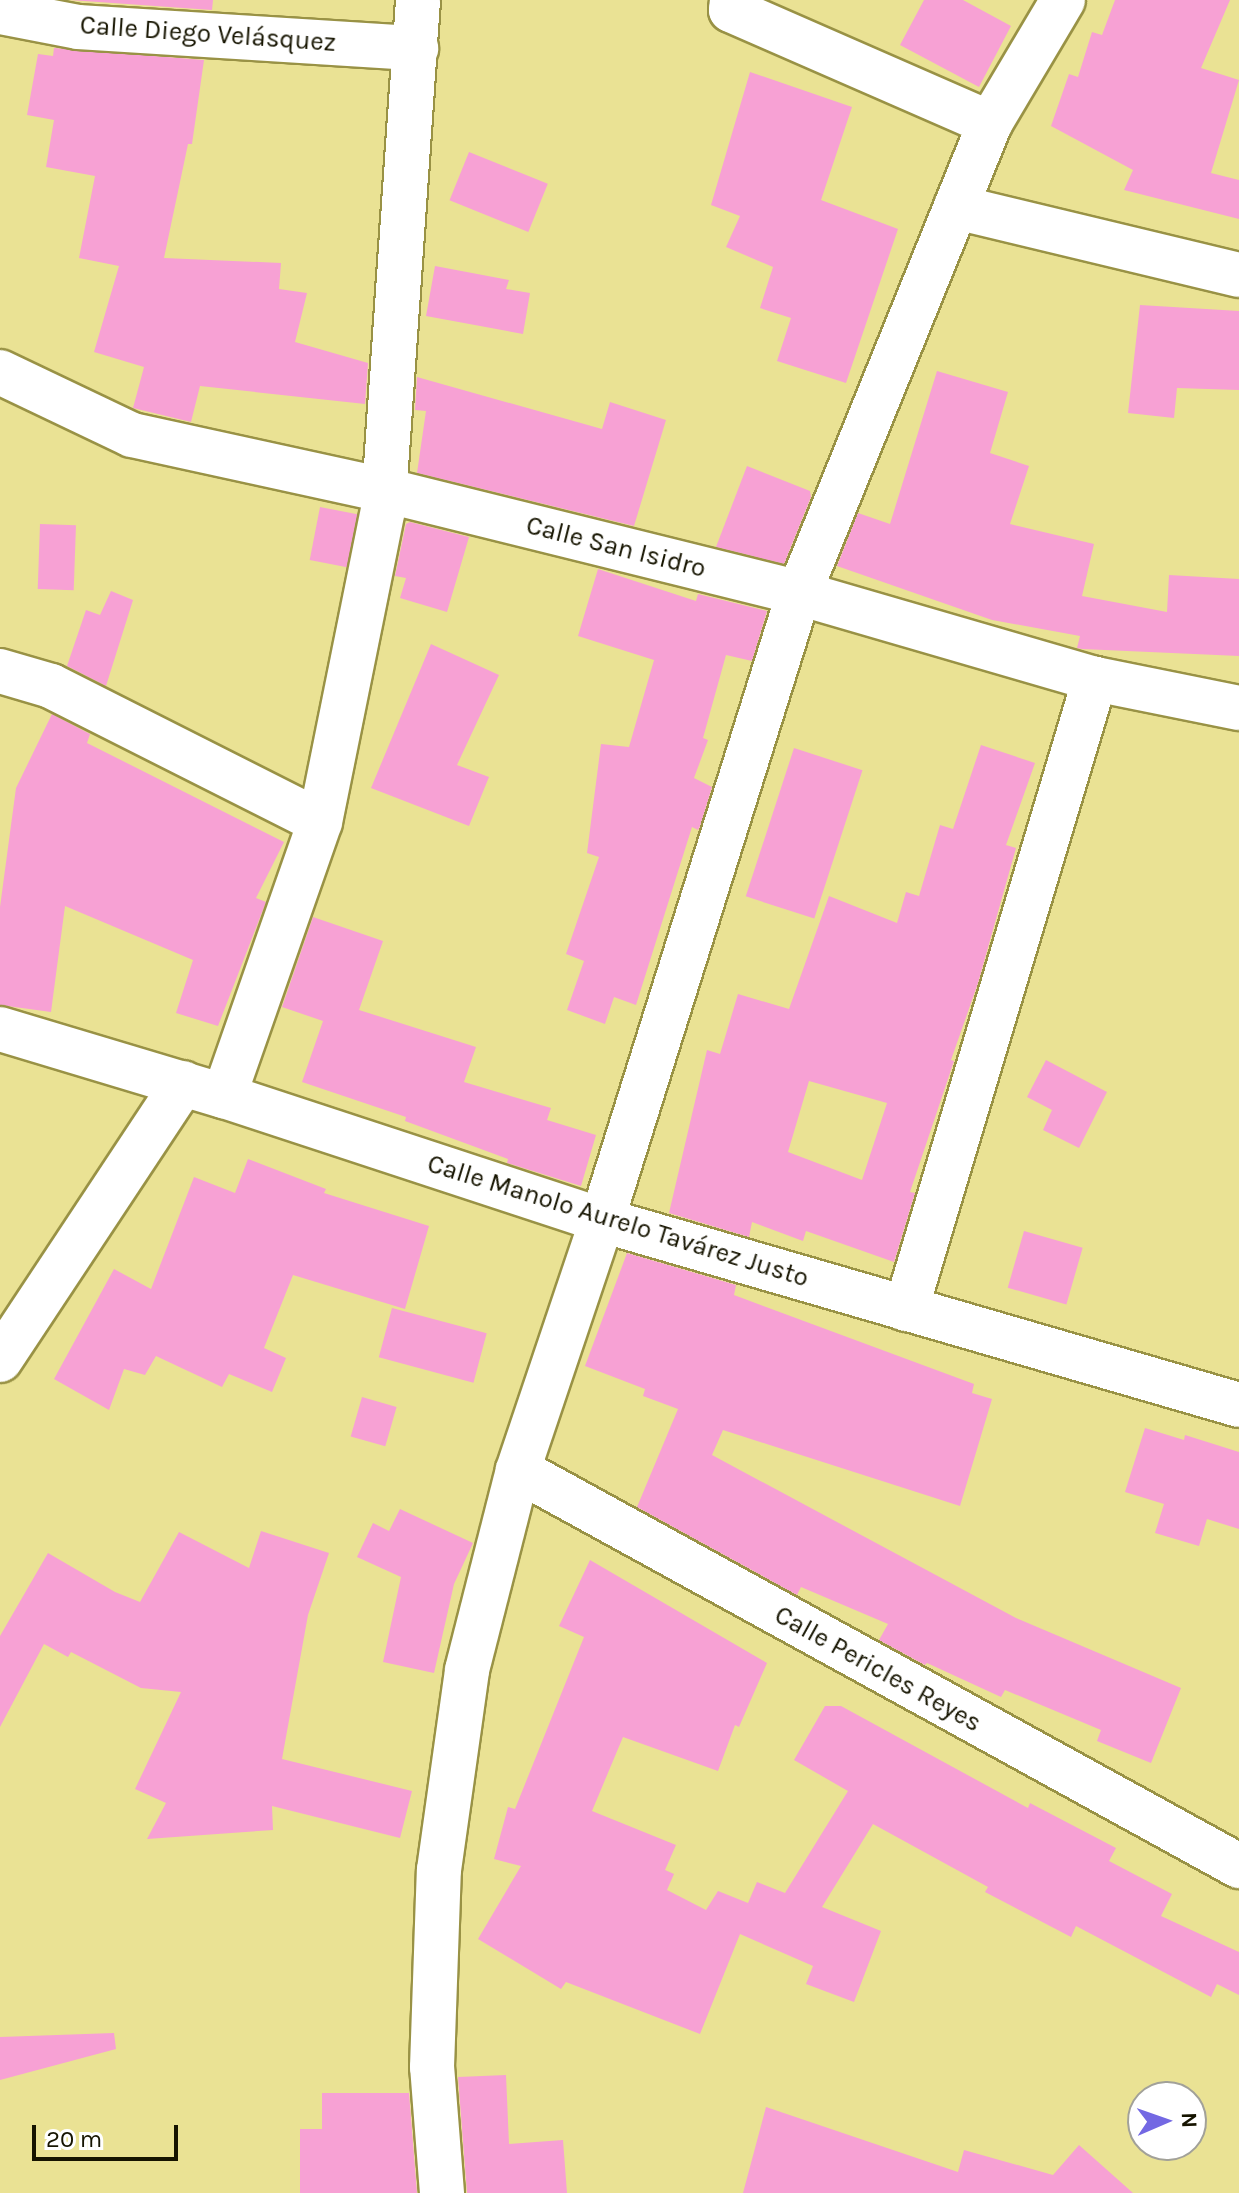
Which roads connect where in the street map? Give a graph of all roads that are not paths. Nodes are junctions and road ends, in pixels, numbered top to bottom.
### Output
1 (418, 0) edge
2 (732, 0) edge
3 (1063, 0) edge
4 (0, 12) edge
5 (416, 48) junction
6 (990, 123) junction
7 (956, 207) junction
8 (1239, 275) edge
9 (0, 372) edge
10 (384, 490) junction
11 (799, 593) junction
12 (0, 671) edge
13 (1095, 679) junction
14 (1239, 708) edge
15 (320, 822) junction
16 (0, 1029) edge
17 (183, 1083) junction
18 (224, 1096) junction
19 (602, 1220) junction
20 (906, 1309) junction
21 (0, 1360) edge
22 (1239, 1405) edge
23 (518, 1470) junction
24 (1239, 1866) edge
25 (442, 2193) edge

1 - 5 street
2 - 6 street
3 - 6 street
4 - 5 street, Calle Diego Velásquez
5 - 10 street
6 - 7 street
7 - 8 street
7 - 11 street
9 - 10 street, Calle San Isidro
10 - 11 street, Calle San Isidro
10 - 15 street
11 - 13 street, Calle San Isidro
11 - 19 street
12 - 15 street
13 - 14 street, Calle San Isidro
13 - 20 street
15 - 18 street
16 - 17 street, Calle Manolo Aurelo Tavárez Justo
17 - 18 street, Calle Manolo Aurelo Tavárez Justo
17 - 21 street
18 - 19 street, Calle Manolo Aurelo Tavárez Justo
19 - 20 street, Calle Manolo Aurelo Tavárez Justo
19 - 23 street
20 - 22 street, Calle Manolo Aurelo Tavárez Justo
23 - 24 street, Calle Pericles Reyes
23 - 25 street

